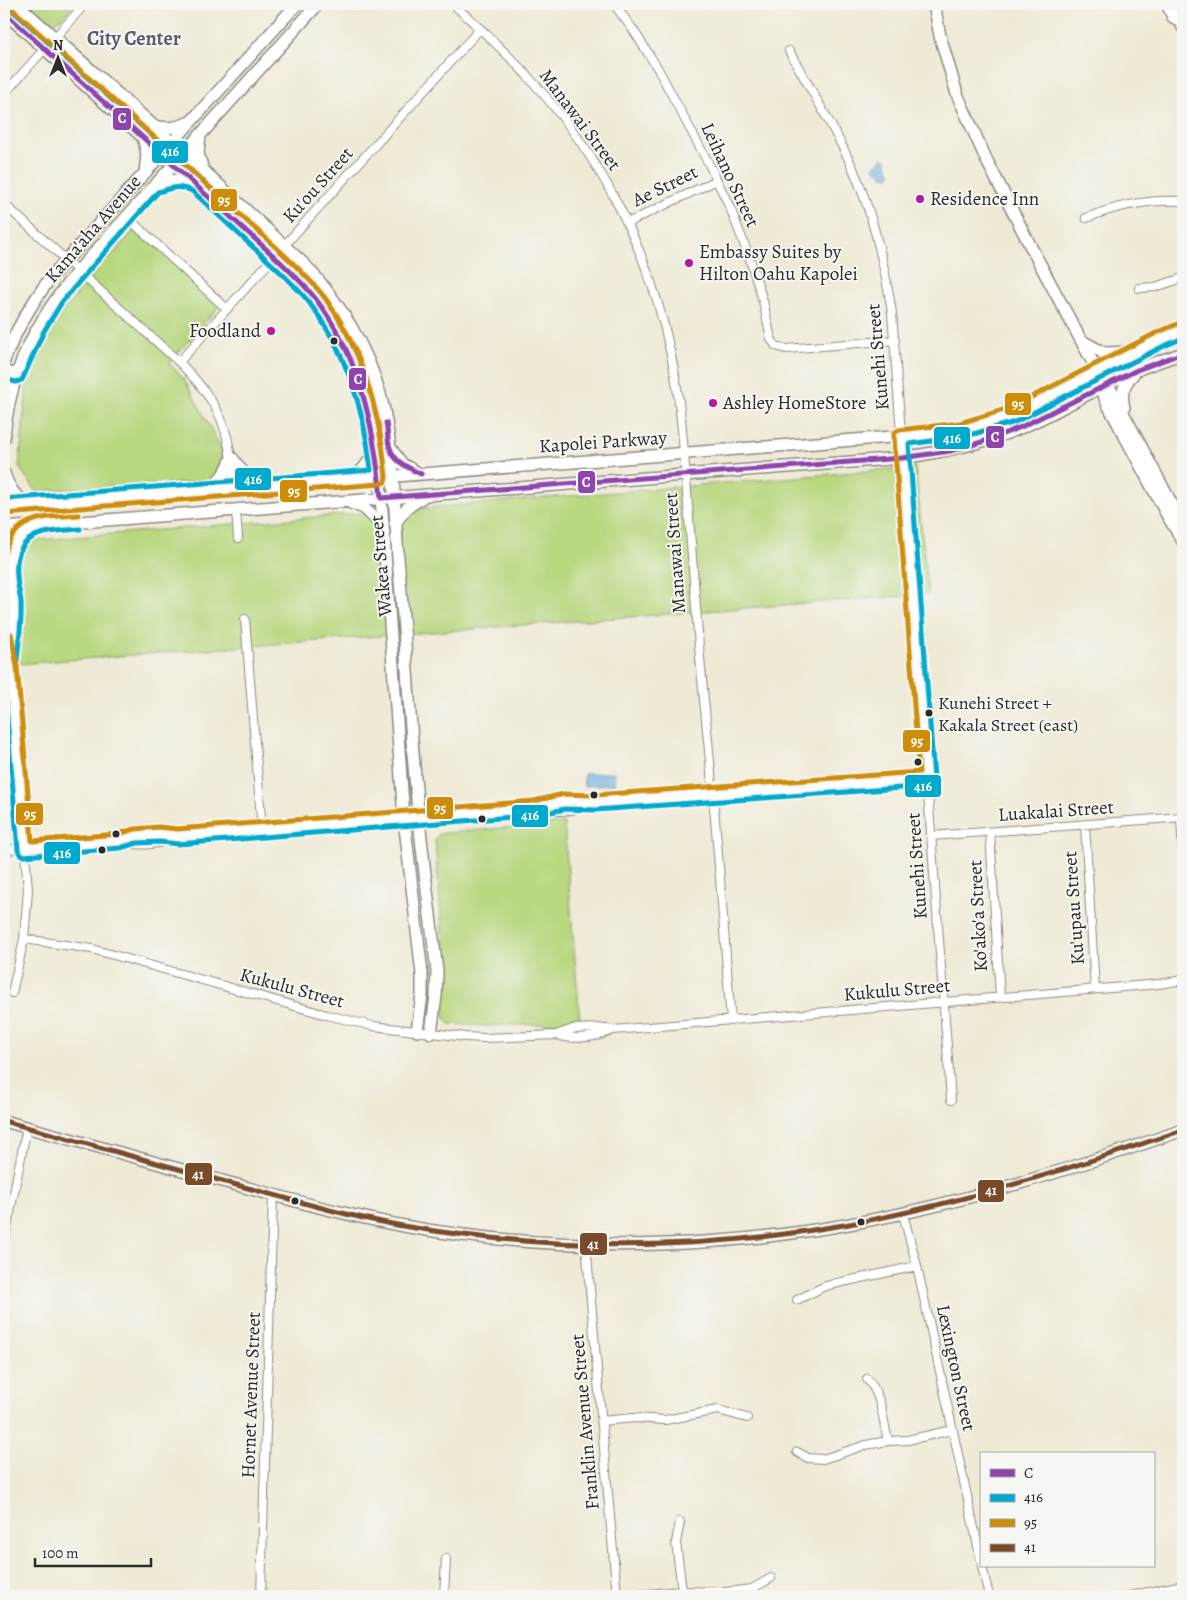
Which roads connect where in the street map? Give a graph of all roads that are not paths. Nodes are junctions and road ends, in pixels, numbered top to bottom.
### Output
1 (17, 4) edge
2 (85, 4) edge
3 (297, 4) edge
4 (318, 4) edge
5 (453, 4) edge
6 (614, 4) edge
7 (934, 4) edge
8 (1168, 4) edge
9 (1177, 4) edge
10 (4, 12) edge
11 (1182, 24) edge
12 (480, 29) junction
13 (55, 38) junction
14 (45, 49) junction
15 (789, 51) dead end
16 (4, 94) edge
17 (191, 122) junction
18 (154, 126) junction
19 (200, 135) junction
20 (143, 138) junction
21 (172, 143) junction
22 (184, 153) junction
23 (162, 154) junction
24 (173, 164) junction
25 (204, 172) junction
26 (145, 173) junction
27 (717, 180) junction
28 (196, 185) junction
29 (154, 186) junction
30 (1183, 201) edge
31 (4, 204) edge
32 (127, 217) junction
33 (1086, 218) dead end
34 (627, 223) junction
35 (285, 245) junction
36 (275, 256) junction
37 (66, 260) junction
38 (78, 271) junction
39 (1183, 278) edge
40 (1139, 288) dead end
41 (227, 309) junction
42 (1183, 330) edge
43 (895, 340) junction
44 (1081, 340) junction
45 (1137, 352) junction
46 (1183, 353) edge
47 (4, 361) edge
48 (179, 362) junction
49 (1137, 370) junction
50 (4, 371) edge
51 (1098, 372) junction
52 (16, 375) junction
53 (1104, 386) junction
54 (1132, 430) junction
55 (901, 437) junction
56 (4, 438) edge
57 (375, 443) junction
58 (390, 447) junction
59 (684, 454) junction
60 (232, 458) junction
61 (902, 458) junction
62 (4, 473) edge
63 (421, 474) junction
64 (686, 474) junction
65 (392, 476) junction
66 (380, 477) junction
67 (350, 480) junction
68 (268, 486) junction
69 (234, 489) junction
70 (206, 491) junction
71 (425, 495) junction
72 (387, 498) junction
73 (347, 501) junction
74 (33, 505) junction
75 (4, 506) edge
76 (236, 510) junction
77 (1183, 525) edge
78 (40, 526) junction
79 (389, 526) junction
80 (4, 528) edge
81 (238, 538) dead end
82 (1183, 541) edge
83 (9, 574) junction
84 (245, 619) dead end
85 (4, 635) edge
86 (10, 663) junction
87 (927, 779) junction
88 (713, 795) junction
89 (419, 818) junction
90 (1182, 818) edge
91 (404, 819) junction
92 (1085, 825) junction
93 (262, 830) junction
94 (990, 832) junction
95 (931, 836) junction
96 (25, 849) junction
97 (4, 850) edge
98 (1183, 854) edge
99 (24, 939) junction
100 (1183, 980) edge
101 (1095, 989) junction
102 (12, 994) dead end
103 (1000, 997) junction
104 (944, 1002) junction
105 (730, 1021) junction
106 (417, 1031) junction
107 (431, 1033) junction
108 (952, 1100) dead end
109 (4, 1121) edge
110 (27, 1127) junction
111 (1183, 1130) edge
112 (273, 1195) junction
113 (903, 1214) junction
114 (4, 1242) edge
115 (586, 1244) junction
116 (917, 1266) junction
117 (797, 1300) dead end
118 (867, 1379) dead end
119 (747, 1418) dead end
120 (601, 1421) junction
121 (952, 1430) junction
122 (888, 1441) junction
123 (797, 1452) dead end
124 (680, 1522) dead end
125 (980, 1556) edge
126 (446, 1559) dead end
127 (982, 1568) edge
128 (771, 1578) dead end
129 (1183, 1585) edge
130 (682, 1591) junction
131 (261, 1596) edge
132 (444, 1596) edge
133 (617, 1596) edge
134 (624, 1596) edge
135 (989, 1596) edge
136 (1129, 1596) edge

1 - 13 main road, Wakea Street
2 - 13 street
3 - 17 main road, Kama'aha Avenue
4 - 19 main road, Kama'aha Avenue
5 - 12 street, Manawai Street
6 - 27 street, Leihano Street
7 - 44 main road
8 - 11 main road
9 - 11 main road
10 - 14 main road, Wakea Street
12 - 34 street, Manawai Street
12 - 35 street, Ku'ou Street
13 - 14 street
13 - 18 main road, Wakea Street
14 - 16 street
14 - 20 main road, Wakea Street
15 - 43 street, Kunehi Street
17 - 18 main road
17 - 21 main road, Kama'aha Avenue
18 - 21 main road, Wakea Street
19 - 22 main road, Kama'aha Avenue
19 - 25 main road
20 - 23 main road, Wakea Street
20 - 26 main road
21 - 22 main road, Wakea Street
21 - 23 main road, Kama'aha Avenue
22 - 24 main road, Kama'aha Avenue
22 - 25 main road, Wakea Street
23 - 24 main road, Wakea Street
23 - 26 main road, Kama'aha Avenue
24 - 28 main road, Wakea Street
24 - 29 main road, Kama'aha Avenue
25 - 35 main road, Wakea Street
26 - 37 main road, Kama'aha Avenue
27 - 34 street, Ae Street
27 - 43 street, Leihano Street
28 - 29 main road
28 - 36 main road, Wakea Street
29 - 32 main road, Kama'aha Avenue
30 - 33 street
31 - 37 street
32 - 38 main road, Kama'aha Avenue
32 - 41 street
34 - 59 street, Manawai Street
35 - 36 street, Ku'ou Street
35 - 58 main road, Wakea Street
36 - 41 street, Ku'ou Street
36 - 57 main road, Wakea Street
37 - 38 street
37 - 47 main road, Kama'aha Avenue
38 - 48 street
38 - 52 main road, Kama'aha Avenue
39 - 40 street
41 - 48 street, Ku'ou Street
42 - 45 main road, Kapolei Parkway
43 - 55 street, Kunehi Street
44 - 45 main road
44 - 51 main road
45 - 51 main road, Kapolei Parkway
46 - 49 main road, Kapolei Parkway
48 - 60 street
49 - 53 main road, Kapolei Parkway
49 - 54 main road
50 - 52 main road
51 - 53 main road
51 - 55 main road, Kapolei Parkway
52 - 56 main road, Kama'aha Avenue
53 - 54 main road
53 - 61 main road, Kapolei Parkway
53 - 82 main road
54 - 77 main road
55 - 59 main road, Kapolei Parkway
55 - 61 street, Kunehi Street
57 - 66 main road, Wakea Street
57 - 67 main road
58 - 63 main road
58 - 65 main road, Wakea Street
59 - 63 main road, Kapolei Parkway
59 - 64 street, Manawai Street
60 - 68 main road
60 - 69 street
60 - 70 main road
61 - 64 main road, Kapolei Parkway
61 - 87 street, Kunehi Street
62 - 74 main road
63 - 65 main road, Kapolei Parkway
64 - 71 main road, Kapolei Parkway
64 - 88 street, Manawai Street
65 - 66 main road, Kapolei Parkway
65 - 72 main road, Wakea Street
66 - 67 main road, Kapolei Parkway
66 - 72 main road, Wakea Street
67 - 68 main road, Kapolei Parkway
68 - 69 main road, Kapolei Parkway
69 - 70 main road, Kapolei Parkway
69 - 76 main road
70 - 74 main road, Kapolei Parkway
71 - 72 main road, Kapolei Parkway
71 - 79 main road
72 - 73 main road, Kapolei Parkway
72 - 79 main road, Wakea Street
73 - 76 main road, Kapolei Parkway
73 - 79 main road
74 - 75 main road, Kapolei Parkway
75 - 80 main road
76 - 78 main road, Kapolei Parkway
76 - 81 street
78 - 80 main road, Kapolei Parkway
78 - 83 main road
79 - 89 main road, Wakea Street
79 - 91 main road, Wakea Street
80 - 83 street
83 - 86 street
84 - 93 street
85 - 86 street
86 - 96 street
87 - 88 street
87 - 95 street, Kunehi Street
88 - 89 street
88 - 105 street, Manawai Street
89 - 91 street
89 - 107 main road, Wakea Street
90 - 92 street, Luakalai Street
90 - 98 street
91 - 93 street
91 - 106 main road, Wakea Street
92 - 94 street, Luakalai Street
92 - 101 street, Ku'upau Street
93 - 96 street
94 - 95 street, Luakalai Street
94 - 103 street, Ko'ako'a Street
95 - 104 street, Kunehi Street
96 - 97 street
96 - 99 street
99 - 102 street
99 - 106 street, Kukulu Street
100 - 101 street, Kukulu Street
101 - 103 street, Kukulu Street
103 - 104 street, Kukulu Street
104 - 105 street, Kukulu Street
104 - 108 street, Kunehi Street
105 - 107 street, Kukulu Street
106 - 107 street, Kukulu Street
109 - 110 main road
110 - 112 main road
110 - 114 street
111 - 113 main road
112 - 115 main road
112 - 131 street, Hornet Avenue Street
113 - 115 main road
113 - 116 street, Lexington Street
115 - 120 street, Franklin Avenue Street
116 - 117 street
116 - 121 street, Lexington Street
118 - 122 street
119 - 120 street
120 - 133 street, Franklin Avenue Street
121 - 122 street
121 - 125 street, Lexington Street
122 - 123 street
124 - 130 street
126 - 132 street
127 - 135 street
128 - 130 street
129 - 136 street
130 - 134 street

